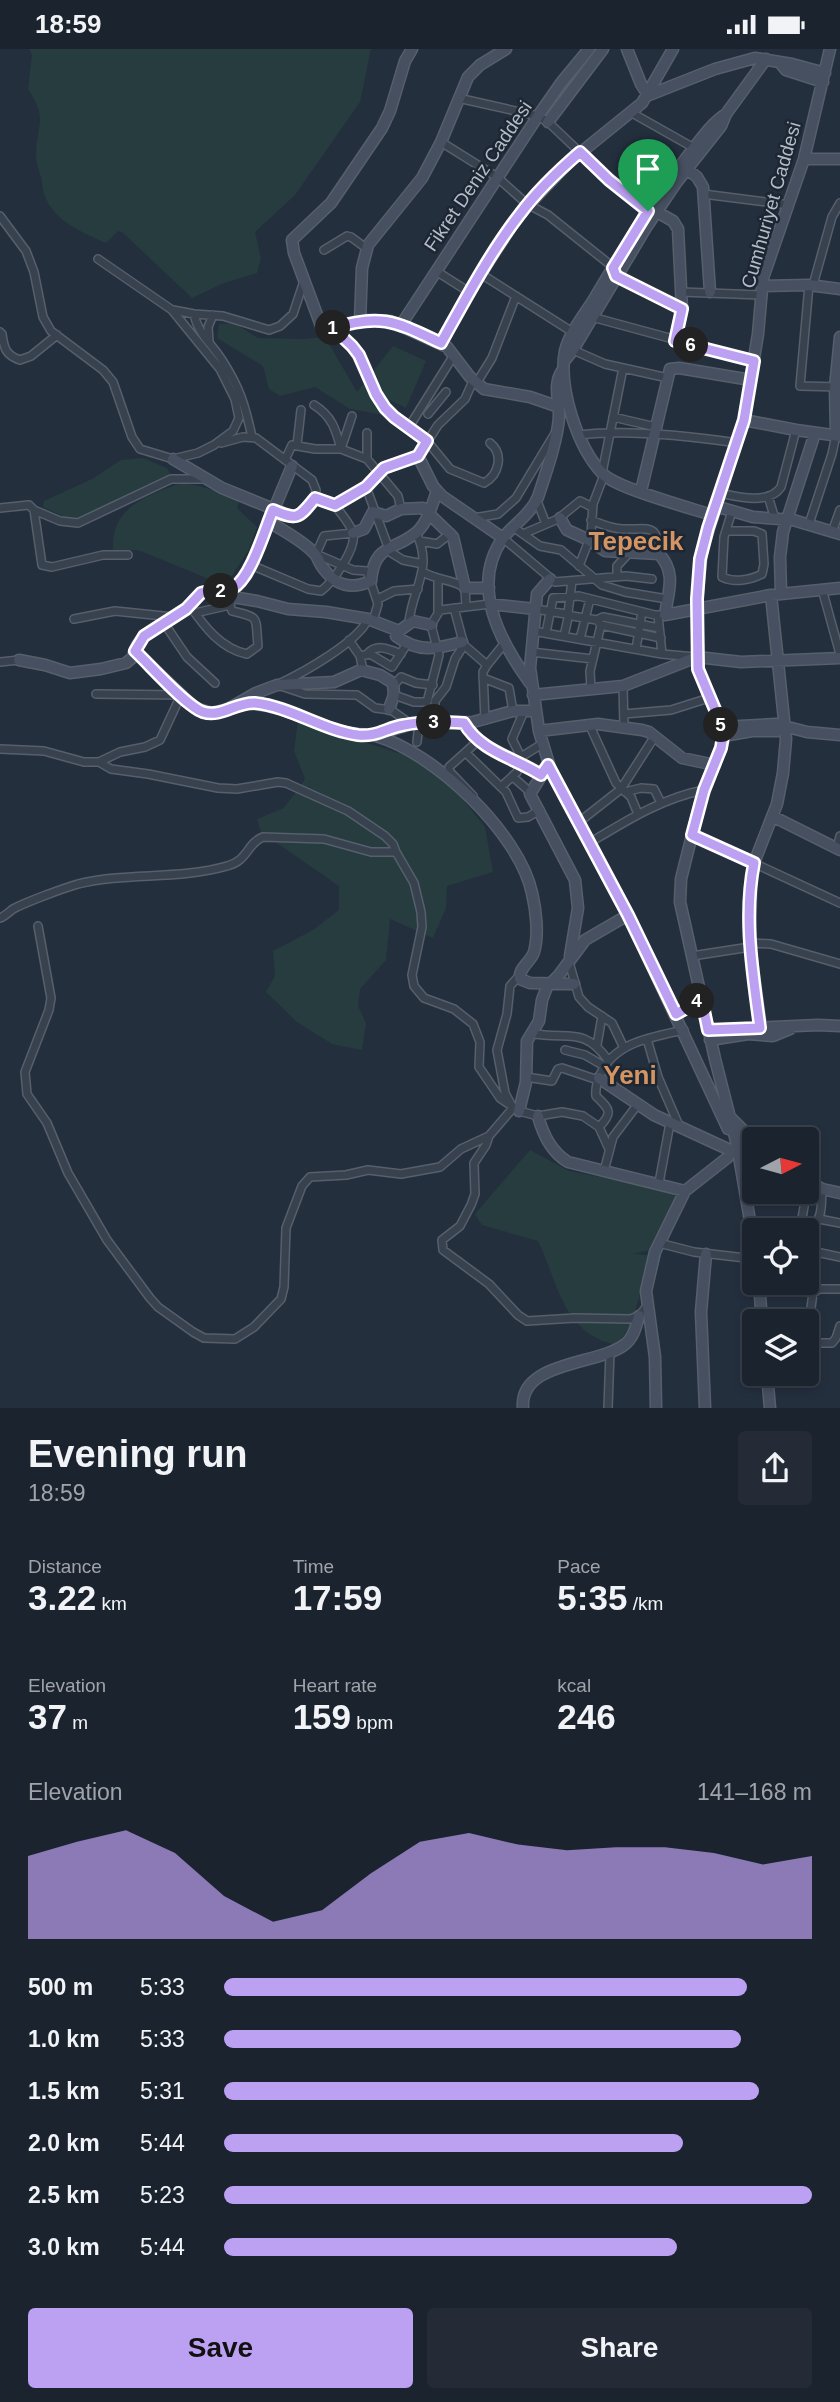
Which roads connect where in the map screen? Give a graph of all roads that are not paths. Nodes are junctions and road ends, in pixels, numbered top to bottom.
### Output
1 (412, 49) edge
2 (506, 49) edge
3 (589, 49) edge
4 (603, 49) edge
5 (627, 49) edge
6 (673, 49) edge
7 (830, 49) edge
8 (767, 54) edge
9 (824, 78) junction
10 (648, 95) junction
11 (458, 98) junction
12 (632, 113) junction
13 (726, 114) junction
14 (538, 116) junction
15 (548, 121) junction
16 (441, 142) junction
17 (694, 148) junction
18 (580, 152) junction
19 (804, 159) junction
20 (840, 159) edge
21 (687, 169) junction
22 (497, 177) junction
23 (703, 194) junction
24 (840, 203) edge
25 (527, 204) junction
26 (789, 205) junction
27 (652, 211) junction
28 (0, 216) edge
29 (366, 248) junction
30 (324, 250) dead end
31 (98, 258) dead end
32 (436, 271) junction
33 (615, 272) junction
34 (481, 274) junction
35 (304, 281) junction
36 (811, 285) junction
37 (840, 289) edge
38 (762, 290) junction
39 (469, 292) junction
40 (681, 292) junction
41 (710, 292) junction
42 (516, 296) junction
43 (682, 309) junction
44 (173, 310) junction
45 (194, 314) junction
46 (212, 315) junction
47 (592, 317) junction
48 (360, 321) junction
49 (401, 325) junction
50 (328, 330) junction
51 (0, 332) edge
52 (574, 333) junction
53 (57, 335) junction
54 (675, 341) junction
55 (839, 342) edge
56 (209, 344) junction
57 (447, 348) junction
58 (569, 354) junction
59 (754, 361) junction
60 (624, 368) junction
61 (562, 371) junction
62 (668, 378) junction
63 (476, 380) junction
64 (751, 380) junction
65 (837, 387) edge
66 (446, 392) dead end
67 (314, 405) dead end
68 (559, 407) junction
69 (300, 410) dead end
70 (425, 412) junction
71 (352, 416) dead end
72 (613, 417) junction
73 (744, 420) junction
74 (439, 425) junction
75 (409, 427) junction
76 (557, 430) junction
77 (655, 431) junction
78 (796, 431) junction
79 (367, 433) dead end
80 (610, 433) junction
81 (815, 433) junction
82 (580, 435) junction
83 (838, 435) edge
84 (251, 437) junction
85 (427, 441) junction
86 (490, 443) dead end
87 (737, 443) junction
88 (214, 445) junction
89 (297, 445) junction
90 (341, 449) junction
91 (418, 456) junction
92 (173, 459) junction
93 (367, 459) junction
94 (288, 463) junction
95 (379, 471) junction
96 (785, 471) junction
97 (603, 474) junction
98 (800, 475) junction
99 (206, 479) junction
100 (366, 487) junction
101 (437, 491) junction
102 (640, 491) junction
103 (720, 493) junction
104 (768, 496) junction
105 (315, 498) junction
106 (537, 501) junction
107 (335, 505) junction
108 (592, 507) junction
109 (0, 508) edge
110 (401, 509) junction
111 (34, 510) junction
112 (273, 510) junction
113 (840, 510) edge
114 (714, 511) junction
115 (732, 511) junction
116 (376, 512) junction
117 (429, 513) junction
118 (474, 518) junction
119 (560, 518) junction
120 (781, 519) junction
121 (591, 520) junction
122 (268, 521) junction
123 (546, 524) junction
124 (809, 524) junction
125 (513, 527) junction
126 (726, 531) junction
127 (353, 533) junction
128 (451, 533) junction
129 (836, 533) edge
130 (523, 534) junction
131 (418, 537) junction
132 (503, 538) junction
133 (589, 540) junction
134 (388, 548) junction
135 (629, 553) junction
136 (316, 554) junction
137 (659, 554) junction
138 (128, 555) dead end
139 (251, 565) junction
140 (341, 565) junction
141 (579, 566) junction
142 (423, 568) junction
143 (617, 576) junction
144 (333, 578) junction
145 (593, 578) junction
146 (550, 579) junction
147 (652, 579) dead end
148 (438, 580) junction
149 (371, 581) junction
150 (572, 581) junction
151 (465, 588) junction
152 (489, 588) junction
153 (840, 588) edge
154 (418, 589) junction
155 (822, 589) junction
156 (776, 594) junction
157 (231, 597) junction
158 (571, 598) junction
159 (378, 599) junction
160 (590, 599) junction
161 (667, 599) junction
162 (607, 603) junction
163 (490, 604) junction
164 (466, 607) junction
165 (624, 607) junction
166 (454, 608) junction
167 (697, 608) junction
168 (193, 609) junction
169 (535, 609) junction
170 (550, 612) junction
171 (642, 612) junction
172 (438, 613) junction
173 (568, 615) junction
174 (662, 615) junction
175 (585, 618) junction
176 (74, 619) dead end
177 (169, 620) junction
178 (371, 620) junction
179 (621, 620) junction
180 (600, 621) junction
181 (409, 622) junction
182 (640, 624) junction
183 (430, 625) junction
184 (659, 628) junction
185 (620, 630) junction
186 (533, 631) junction
187 (397, 633) junction
188 (546, 633) junction
189 (639, 634) junction
190 (564, 636) junction
191 (660, 638) junction
192 (580, 639) junction
193 (349, 640) junction
194 (597, 642) junction
195 (463, 643) junction
196 (504, 643) junction
197 (407, 644) junction
198 (617, 646) junction
199 (385, 648) junction
200 (438, 648) junction
201 (636, 649) junction
202 (135, 651) junction
203 (531, 652) junction
204 (401, 653) junction
205 (662, 654) junction
206 (363, 655) junction
207 (840, 656) edge
208 (697, 657) junction
209 (593, 659) junction
210 (19, 660) joint
211 (779, 660) junction
212 (0, 662) edge
213 (486, 665) junction
214 (392, 667) junction
215 (363, 670) junction
216 (385, 677) junction
217 (483, 678) junction
218 (215, 683) dead end
219 (277, 685) junction
220 (433, 685) junction
221 (623, 686) junction
222 (591, 689) junction
223 (394, 690) junction
224 (532, 690) junction
225 (96, 694) dead end
226 (181, 695) junction
227 (709, 698) junction
228 (436, 699) junction
229 (427, 702) junction
230 (237, 704) junction
231 (389, 709) junction
232 (513, 711) junction
233 (529, 711) junction
234 (624, 715) junction
235 (485, 720) junction
236 (435, 722) junction
237 (464, 723) junction
238 (415, 724) junction
239 (589, 725) junction
240 (624, 727) junction
241 (786, 728) junction
242 (539, 731) junction
243 (723, 731) junction
244 (840, 735) edge
245 (375, 736) junction
246 (655, 736) junction
247 (479, 740) junction
248 (417, 742) dead end
249 (542, 744) junction
250 (0, 749) edge
251 (466, 754) junction
252 (520, 760) junction
253 (99, 762) junction
254 (548, 765) junction
255 (715, 765) junction
256 (541, 775) junction
257 (513, 777) junction
258 (501, 787) junction
259 (623, 790) junction
260 (704, 790) junction
261 (530, 792) junction
262 (661, 803) junction
263 (480, 805) junction
264 (540, 810) junction
265 (638, 814) junction
266 (774, 817) junction
267 (579, 823) junction
268 (692, 835) junction
269 (840, 836) edge
270 (590, 842) junction
271 (839, 850) edge
272 (396, 852) junction
273 (754, 863) junction
274 (840, 903) edge
275 (628, 915) junction
276 (0, 918) edge
277 (38, 926) dead end
278 (750, 945) junction
279 (692, 956) junction
280 (569, 962) junction
281 (840, 964) edge
282 (519, 977) junction
283 (550, 983) junction
284 (574, 984) junction
285 (701, 996) junction
286 (676, 1014) junction
287 (602, 1016) junction
288 (840, 1026) edge
289 (684, 1031) junction
290 (761, 1032) junction
291 (531, 1033) junction
292 (709, 1035) junction
293 (647, 1039) junction
294 (597, 1045) junction
295 (624, 1048) junction
296 (565, 1050) dead end
297 (576, 1052) junction
298 (606, 1063) junction
299 (569, 1070) junction
300 (526, 1077) junction
301 (598, 1079) junction
302 (720, 1082) junction
303 (708, 1085) junction
304 (638, 1104) junction
305 (516, 1109) junction
306 (538, 1116) junction
307 (730, 1117) junction
308 (670, 1123) junction
309 (599, 1127) junction
310 (681, 1128) junction
311 (742, 1130) edge
312 (489, 1136) junction
313 (742, 1144) edge
314 (734, 1148) junction
315 (609, 1149) junction
316 (604, 1171) junction
317 (659, 1183) junction
318 (820, 1188) junction
319 (685, 1191) junction
320 (840, 1193) edge
321 (749, 1218) edge
322 (802, 1218) edge
323 (820, 1219) joint
324 (840, 1223) edge
325 (659, 1243) junction
326 (819, 1253) edge
327 (706, 1254) junction
328 (840, 1257) edge
329 (742, 1258) edge
330 (840, 1289) edge
331 (647, 1306) junction
332 (810, 1309) edge
333 (639, 1316) junction
334 (840, 1326) edge
335 (819, 1343) edge
336 (610, 1352) junction
337 (768, 1386) edge
338 (521, 1406) edge
339 (608, 1408) edge
340 (656, 1408) edge
341 (705, 1408) edge
342 (770, 1408) edge

1 - 35 street
2 - 11 street
3 - 14 street, Fikret Deniz Caddesi
4 - 15 street, Fikret Deniz Caddesi
5 - 10 street
6 - 10 street
7 - 9 street, Cumhuriyet Caddesi
8 - 9 street
8 - 10 street
8 - 13 street
9 - 19 street, Cumhuriyet Caddesi
10 - 12 street
11 - 14 street
11 - 16 street
12 - 17 street
12 - 18 street
13 - 17 street
13 - 21 street
14 - 15 street
14 - 22 street, Fikret Deniz Caddesi
15 - 18 street
16 - 22 street
16 - 29 street
17 - 27 street
18 - 25 street
18 - 27 street
19 - 20 street
19 - 26 street, Cumhuriyet Caddesi
21 - 23 street
21 - 27 street
22 - 25 street
22 - 32 street, Fikret Deniz Caddesi
23 - 26 street
23 - 41 street
24 - 36 street
25 - 33 street
25 - 34 street
26 - 38 street, Cumhuriyet Caddesi
27 - 33 street
27 - 40 street
28 - 53 street
29 - 30 street
29 - 48 street
31 - 44 street
32 - 39 street
32 - 49 street, Fikret Deniz Caddesi
33 - 43 street
33 - 47 street
33 - 52 street
34 - 39 street
34 - 42 street
35 - 46 street
35 - 50 street
36 - 37 street
36 - 38 street
36 - 65 street
38 - 41 street
38 - 59 street, Cumhuriyet Caddesi
39 - 57 street
40 - 41 street
40 - 43 street
42 - 52 street
42 - 63 street
43 - 54 street
44 - 45 street
44 - 88 street
45 - 46 street
45 - 56 street
46 - 56 street
47 - 54 street
47 - 58 street
48 - 49 street
48 - 50 street
49 - 57 street
50 - 75 street
51 - 53 street
52 - 58 street
53 - 92 street
54 - 59 street
55 - 65 street
56 - 84 street
57 - 63 street
57 - 70 street
58 - 60 street
58 - 61 street
59 - 64 street, Cumhuriyet Caddesi
60 - 62 street
60 - 72 street
61 - 68 street
61 - 82 street
62 - 64 street
62 - 77 street
63 - 68 street
63 - 74 street
64 - 73 street, Cumhuriyet Caddesi
65 - 83 street
66 - 70 street
67 - 90 street
68 - 76 street
69 - 89 street
70 - 74 street
70 - 75 street
71 - 90 street
72 - 77 street
72 - 80 street
73 - 78 street
73 - 87 street, Cumhuriyet Caddesi
74 - 85 street
75 - 85 street
76 - 106 street
76 - 118 street
77 - 80 street
77 - 87 street
77 - 102 street
78 - 81 street
78 - 96 street
79 - 93 street
80 - 82 street
80 - 97 street
81 - 83 street
81 - 98 street
82 - 97 street
83 - 124 street
84 - 88 street
84 - 94 street
85 - 86 street
85 - 91 street
87 - 103 street, Cumhuriyet Caddesi
88 - 92 street
89 - 90 street
89 - 94 street
90 - 93 street
91 - 95 street
91 - 101 street
92 - 99 street
93 - 95 street
94 - 105 street
94 - 112 street
95 - 100 street
95 - 110 street
96 - 98 street
96 - 104 street
97 - 102 street
97 - 108 street
98 - 120 street
99 - 111 street
99 - 112 street
100 - 107 street
100 - 116 street
101 - 117 street
101 - 118 street
102 - 114 street
103 - 104 street
103 - 114 street, Cumhuriyet Caddesi
104 - 120 street
105 - 107 street
105 - 112 street
106 - 123 street
106 - 125 street
107 - 127 street
108 - 119 street
108 - 121 street
109 - 111 street
110 - 116 street
110 - 117 street
111 - 138 street
112 - 122 street
113 - 129 street
114 - 115 street
114 - 167 street, Cumhuriyet Caddesi
115 - 120 street
115 - 126 street
116 - 127 street
116 - 134 street
117 - 128 street
117 - 131 street
118 - 132 street
119 - 123 street
119 - 133 street
120 - 124 street
120 - 156 street
121 - 133 street
121 - 137 street
122 - 136 street
122 - 139 street
123 - 130 street
124 - 129 street
125 - 130 street
125 - 132 street
126 - 126 street
127 - 136 street
127 - 140 street
128 - 131 street
128 - 151 street
130 - 141 street
131 - 134 street
131 - 142 street
132 - 146 street
132 - 152 street
133 - 135 street
133 - 141 street
134 - 142 street
134 - 149 street
135 - 137 street
135 - 143 street
136 - 140 street
136 - 144 street
137 - 161 street
139 - 144 street
139 - 157 street
140 - 144 street
140 - 149 street
141 - 145 street
142 - 148 street
142 - 154 street
143 - 145 street
143 - 147 street
144 - 149 street
145 - 150 street
145 - 161 street
146 - 150 street
146 - 169 street
148 - 151 street
148 - 172 street
149 - 159 street
150 - 158 street
151 - 152 street
151 - 164 street
152 - 163 street
153 - 155 street
154 - 159 street
154 - 181 street
155 - 156 street
155 - 207 street
156 - 167 street
156 - 211 street
157 - 168 street
157 - 168 street
157 - 168 street
157 - 178 street
158 - 160 street
158 - 170 street
158 - 173 street
159 - 178 street
160 - 162 street
160 - 175 street
161 - 174 street
162 - 165 street
162 - 180 street
163 - 164 street
163 - 169 street
163 - 196 street
164 - 166 street
165 - 171 street
165 - 179 street
166 - 172 street
166 - 195 street
167 - 174 street
167 - 208 street, Cumhuriyet Caddesi
168 - 177 street
169 - 170 street
169 - 186 street
170 - 173 street
170 - 188 street
171 - 174 street
171 - 182 street
172 - 183 street
173 - 175 street
173 - 190 street
174 - 184 street
175 - 180 street
175 - 192 street
176 - 177 street
177 - 202 street
177 - 218 street
178 - 187 street
178 - 193 street
179 - 180 street
179 - 182 street
180 - 185 street
180 - 194 street
181 - 183 street
181 - 187 street
182 - 184 street
182 - 189 street
183 - 200 street
184 - 191 street
185 - 189 street
185 - 198 street
186 - 188 street
186 - 203 street
187 - 197 street
187 - 199 street
188 - 190 street
189 - 191 street
189 - 201 street
190 - 192 street
191 - 205 street
192 - 194 street
193 - 206 street
193 - 219 street
194 - 198 street
194 - 209 street
195 - 200 street
195 - 213 street
195 - 228 street
196 - 213 street
196 - 224 street
197 - 200 street
197 - 204 street
198 - 201 street
199 - 204 street
199 - 206 street
200 - 220 street
201 - 205 street
202 - 210 street
202 - 226 street
203 - 209 street
203 - 224 street
204 - 214 street
205 - 208 street
206 - 214 street
206 - 215 street
207 - 211 street
208 - 211 street
208 - 221 street
208 - 227 street, Cumhuriyet Caddesi
209 - 222 street
210 - 212 street
211 - 241 street
213 - 217 street
214 - 216 street
215 - 216 street
215 - 219 street
216 - 223 street
217 - 232 street
217 - 235 street
219 - 230 street
219 - 231 street
220 - 223 street
220 - 229 street
221 - 222 street
221 - 234 street
222 - 224 street
223 - 229 street
223 - 231 street
224 - 233 street
225 - 226 street
226 - 230 street
226 - 253 street
227 - 234 street
227 - 243 street, Cumhuriyet Caddesi
228 - 229 street
228 - 236 street
230 - 245 street
231 - 238 street
232 - 233 street
232 - 235 street
233 - 242 street
233 - 252 street
234 - 240 street
235 - 237 street
236 - 237 street
236 - 238 street
237 - 247 street
238 - 245 street
238 - 248 street
239 - 240 street
239 - 242 street
239 - 259 street
240 - 246 street
241 - 243 street
241 - 244 street
241 - 266 street
242 - 249 street
243 - 255 street
245 - 263 street
246 - 255 street
246 - 259 street
247 - 251 street
247 - 252 street
249 - 252 street
249 - 254 street
250 - 253 street
251 - 258 street
251 - 263 street
252 - 256 street
252 - 257 street
253 - 272 street
254 - 256 street
254 - 267 street
255 - 260 street
256 - 261 street
257 - 258 street
257 - 261 street
258 - 264 street
259 - 262 street
259 - 265 street
259 - 267 street
260 - 262 street
260 - 268 street
261 - 264 street
262 - 265 street
263 - 282 street
264 - 280 street
265 - 270 street
266 - 271 street
266 - 273 street
267 - 270 street
268 - 273 street
268 - 279 street
269 - 271 street
270 - 275 street
272 - 276 street
272 - 305 street
273 - 274 street
273 - 278 street
275 - 280 street
275 - 286 street
277 - 312 street
278 - 279 street
278 - 281 street
278 - 290 street
279 - 285 street
280 - 283 street
280 - 284 street
282 - 283 street
282 - 305 street
283 - 284 street
283 - 291 street
284 - 287 street
285 - 286 street
285 - 292 street
286 - 289 street
287 - 294 street
287 - 295 street
288 - 290 street
289 - 293 street
289 - 303 street
290 - 292 street
291 - 294 street
291 - 300 street
292 - 302 street
293 - 295 street
293 - 310 street
294 - 298 street
295 - 298 street
296 - 297 street
297 - 298 street
297 - 299 street
298 - 301 street
299 - 300 street
299 - 301 street
300 - 305 street
301 - 304 street
301 - 309 street
302 - 303 street
302 - 307 street
303 - 314 street
304 - 308 street
304 - 315 street
305 - 306 street
305 - 312 street
306 - 309 street
306 - 316 street
307 - 311 street
307 - 314 street
308 - 310 street
308 - 317 street
309 - 315 street
310 - 314 street
312 - 333 street
313 - 314 street
314 - 319 street
314 - 321 street
315 - 316 street
316 - 317 street
317 - 319 street
318 - 320 street
318 - 322 street
318 - 323 street
319 - 325 street
323 - 324 street
325 - 327 street
325 - 331 street
326 - 328 street
327 - 329 street
327 - 341 street
330 - 332 street
331 - 333 street
331 - 340 street
333 - 336 street
334 - 335 street
336 - 338 street
336 - 339 street
337 - 342 street

